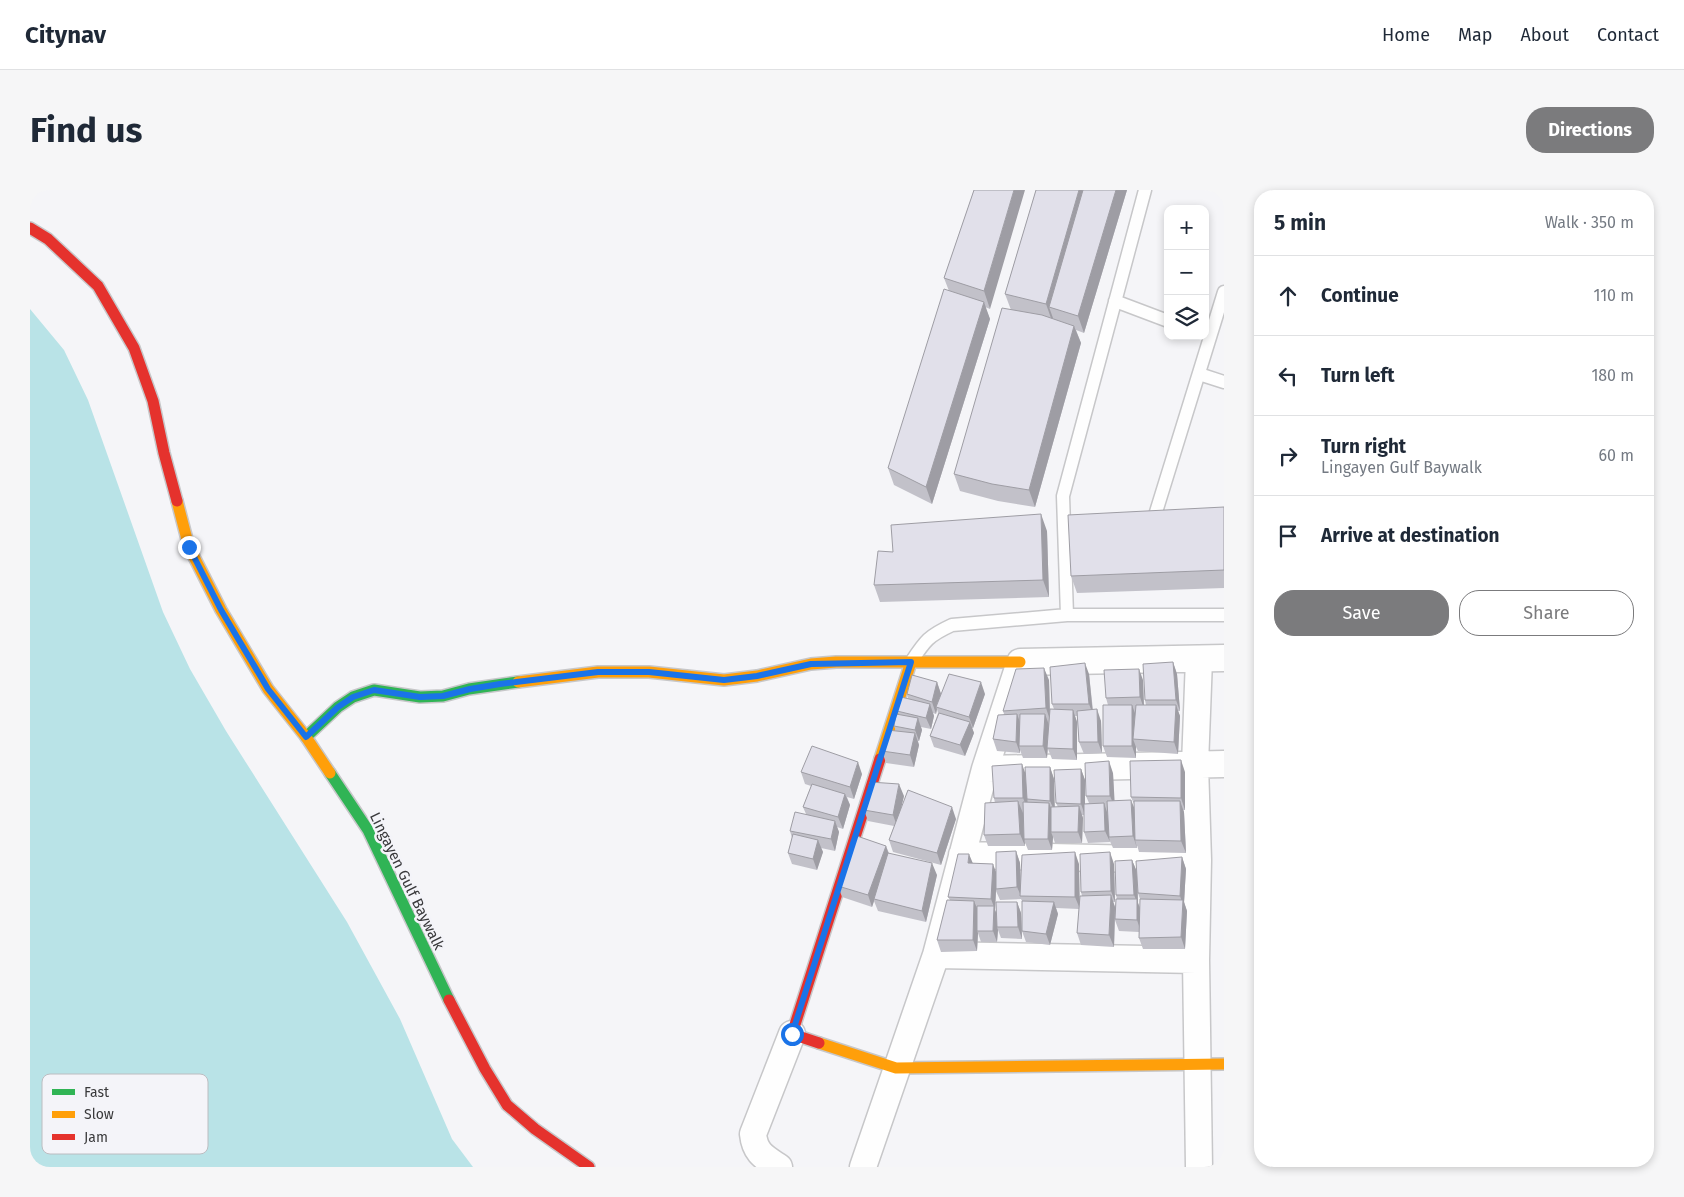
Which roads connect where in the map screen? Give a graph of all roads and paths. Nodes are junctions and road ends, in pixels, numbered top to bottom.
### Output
1 (1145, 190) edge
2 (30, 228) edge
3 (1224, 292) edge
4 (1115, 301) junction
5 (1164, 319) edge
6 (1209, 333) edge
7 (1207, 340) edge
8 (1199, 374) junction
9 (1224, 382) edge
10 (1156, 512) edge
11 (1067, 615) junction
12 (1224, 615) edge
13 (1224, 658) edge
14 (1198, 659) junction
15 (911, 662) junction
16 (1020, 662) junction
17 (306, 737) junction
18 (1224, 764) edge
19 (1195, 765) junction
20 (986, 769) junction
21 (962, 855) junction
22 (1198, 860) junction
23 (936, 955) junction
24 (1196, 960) junction
25 (792, 1034) junction
26 (1198, 1064) junction
27 (1224, 1064) edge
28 (896, 1068) junction
29 (589, 1167) edge
30 (779, 1167) edge
31 (863, 1167) edge
32 (1199, 1167) edge

1 - 4 lane
2 - 17 street, Lingayen Gulf Baywalk
3 - 6 lane
4 - 5 lane
4 - 11 lane
7 - 8 lane
8 - 9 lane
8 - 10 lane
11 - 12 lane
11 - 15 lane
13 - 14 street
14 - 16 street
14 - 19 street
15 - 16 street
15 - 17 street
15 - 25 street
16 - 20 street
17 - 29 street, Lingayen Gulf Baywalk
18 - 19 street
19 - 20 street
19 - 22 street
20 - 21 street
21 - 22 street
21 - 23 street
22 - 24 street
23 - 24 street
23 - 28 street
24 - 26 street
25 - 28 street
25 - 30 street
26 - 27 street
26 - 28 street
26 - 32 street
28 - 31 street

